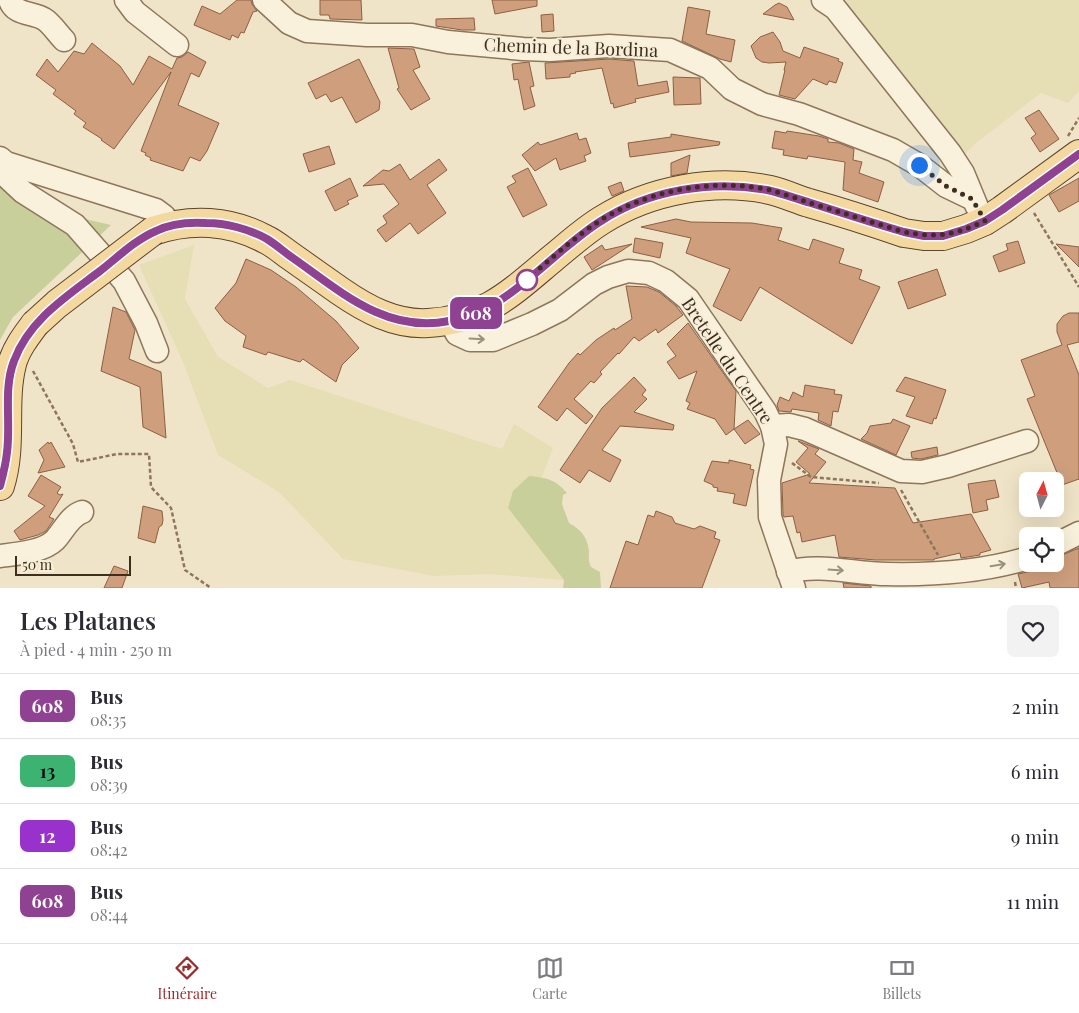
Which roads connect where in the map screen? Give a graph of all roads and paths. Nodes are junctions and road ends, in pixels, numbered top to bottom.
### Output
1 (10, 0) edge
2 (126, 0) edge
3 (264, 0) edge
4 (823, 0) edge
5 (64, 40) dead end
6 (177, 45) dead end
7 (1079, 154) edge
8 (3, 161) edge
9 (979, 210) junction
10 (1026, 217) dead end
11 (162, 228) junction
12 (1079, 287) edge
13 (483, 312) junction
14 (450, 321) junction
15 (510, 332) junction
16 (158, 351) dead end
17 (12, 364) junction
18 (4, 426) edge
19 (772, 426) junction
20 (1027, 440) dead end
21 (774, 451) junction
22 (879, 484) dead end
23 (899, 485) dead end
24 (0, 486) edge
25 (82, 512) dead end
26 (1079, 532) edge
27 (1064, 540) edge
28 (0, 556) edge
29 (1019, 561) edge
30 (947, 572) junction
31 (791, 580) edge
32 (211, 588) edge

1 - 5 street
2 - 6 street
3 - 9 street, Chemin de la Bordina
4 - 9 street
7 - 9 main road
8 - 11 street
8 - 16 street
9 - 13 main road
10 - 12 path
11 - 14 main road
11 - 17 main road, bridge
13 - 14 main road
13 - 15 street
14 -> 15 street, Bretelle du Centre
15 - 19 street, Bretelle du Centre
17 - 18 main road
17 - 32 path
18 - 24 main road
19 - 20 street
19 - 21 street, Bretelle du Centre
21 - 22 path
21 - 31 street, Bretelle du Centre
23 - 30 path
25 - 28 street
26 - 27 street
30 -> 29 street
31 -> 30 street

